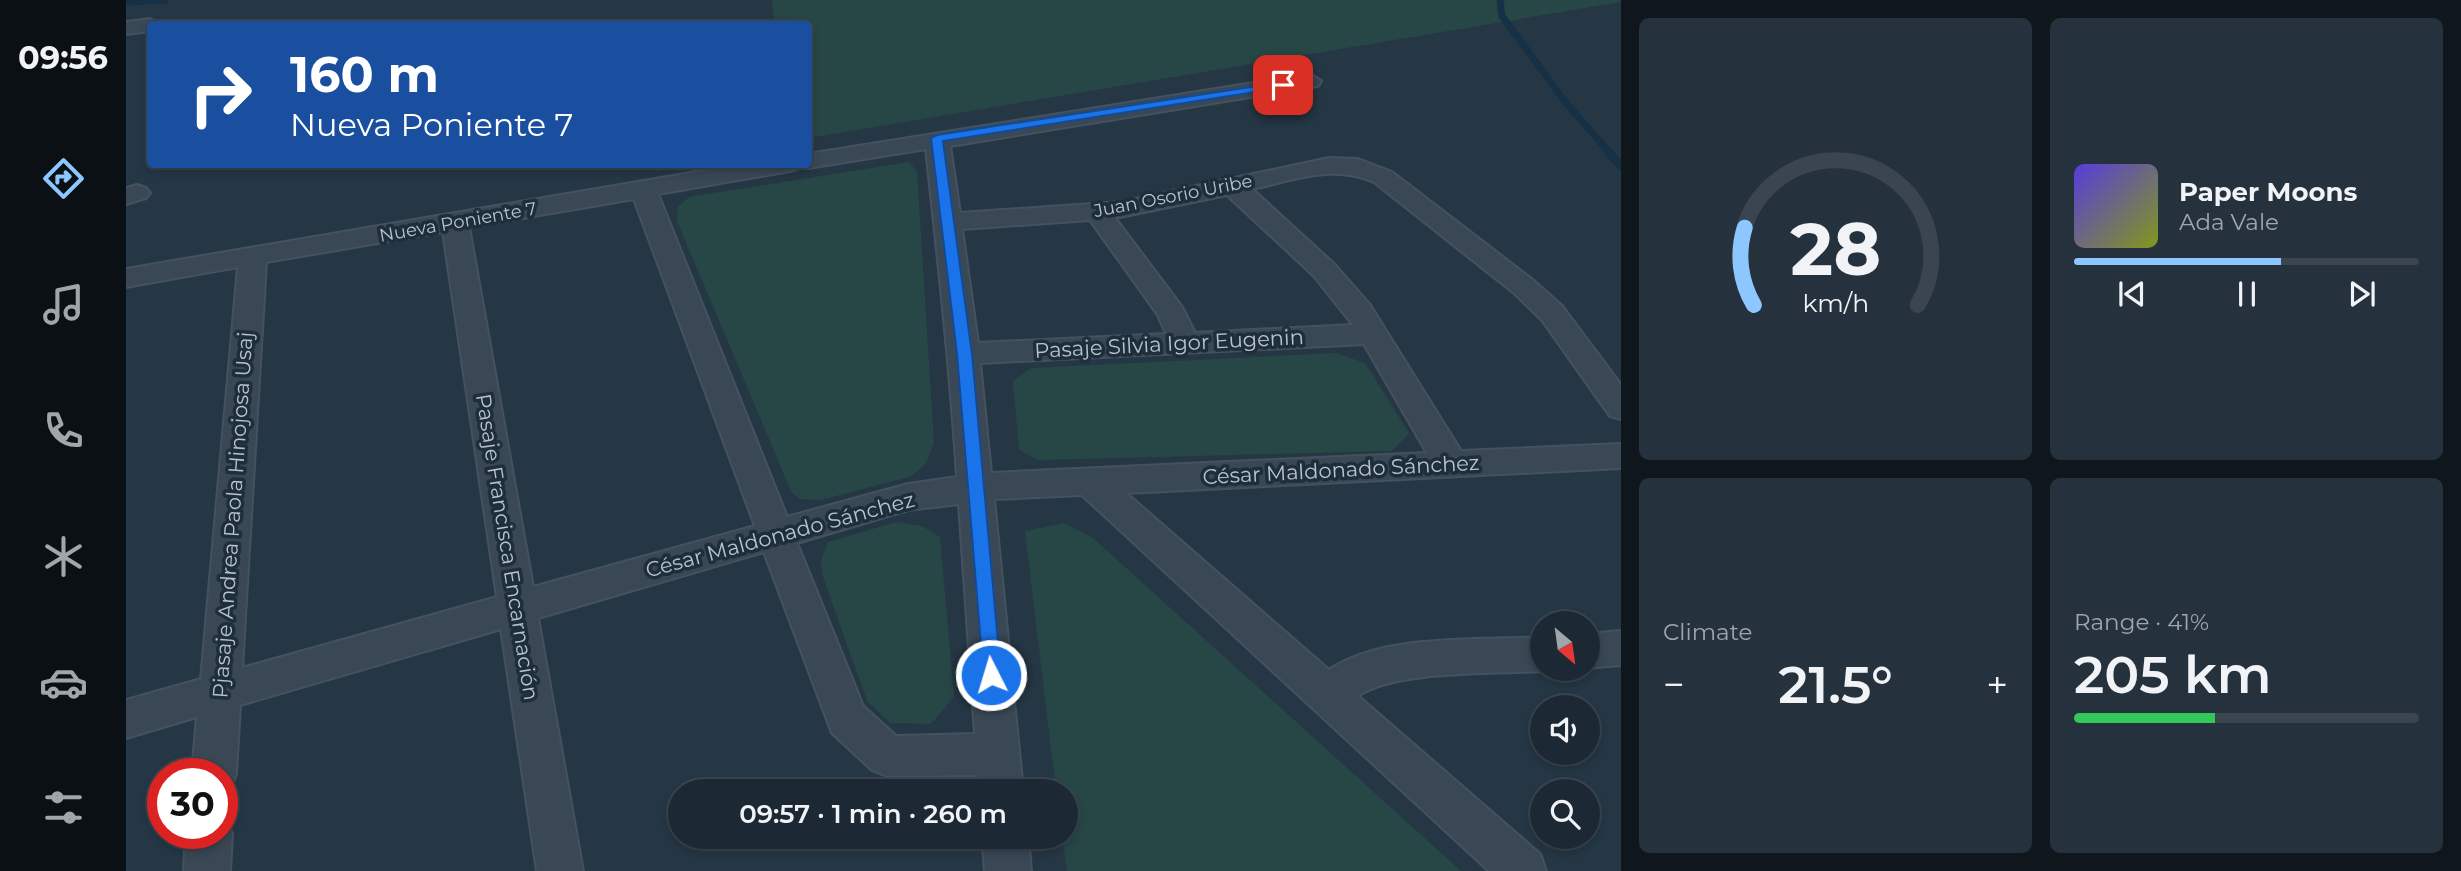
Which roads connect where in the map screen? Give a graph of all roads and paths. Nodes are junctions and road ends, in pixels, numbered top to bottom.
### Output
1 (147, 25) edge
2 (126, 28) edge
3 (1310, 81) dead end
4 (937, 138) junction
5 (812, 160) edge
6 (768, 168) edge
7 (1232, 185) junction
8 (644, 191) junction
9 (1098, 213) junction
10 (454, 222) junction
11 (945, 222) junction
12 (253, 256) junction
13 (126, 278) edge
14 (1373, 334) junction
15 (1185, 344) junction
16 (964, 354) junction
17 (1621, 408) edge
18 (1621, 456) edge
19 (1451, 464) junction
20 (1091, 482) junction
21 (976, 489) junction
22 (776, 534) junction
23 (517, 608) junction
24 (1621, 648) edge
25 (1600, 650) edge
26 (1530, 655) edge
27 (220, 692) junction
28 (1327, 695) junction
29 (126, 719) edge
30 (998, 754) junction
31 (215, 758) edge
32 (1000, 779) edge
33 (208, 849) edge
34 (1006, 849) edge
35 (206, 871) edge
36 (560, 871) edge
37 (1008, 871) edge
38 (1523, 871) edge

1 - 2 street
3 - 4 street
4 - 5 street
4 - 11 street
6 - 8 street, Nueva Poniente 7
7 - 9 street, Juan Osorio Uribe
7 - 14 street
7 - 17 street, Juan Osorio Uribe
8 - 10 street, Nueva Poniente 7
8 - 22 street
9 - 11 street, Juan Osorio Uribe
9 - 15 street
10 - 12 street, Nueva Poniente 7
10 - 23 street, Pasaje Francisca Encarnación
11 - 16 street
12 - 13 street, Nueva Poniente 7
12 - 27 street, Pjasaje Andrea Paola Hinojosa Usaj
14 - 15 street, Pasaje Silvia Igor Eugenin
14 - 19 street
15 - 16 street, Pasaje Silvia Igor Eugenin
16 - 21 street
18 - 19 street, César Maldonado Sánchez
19 - 20 street, César Maldonado Sánchez
20 - 21 street, César Maldonado Sánchez
20 - 28 street
21 - 22 street, César Maldonado Sánchez
21 - 30 street
22 - 23 street, César Maldonado Sánchez
22 - 30 street
23 - 27 street, César Maldonado Sánchez
23 - 36 street, Pasaje Francisca Encarnación
24 - 25 street
26 - 28 street
27 - 29 street, César Maldonado Sánchez
27 - 31 street, Pjasaje Andrea Paola Hinojosa Usaj
28 - 38 street
30 - 32 street
33 - 35 street
34 - 37 street

